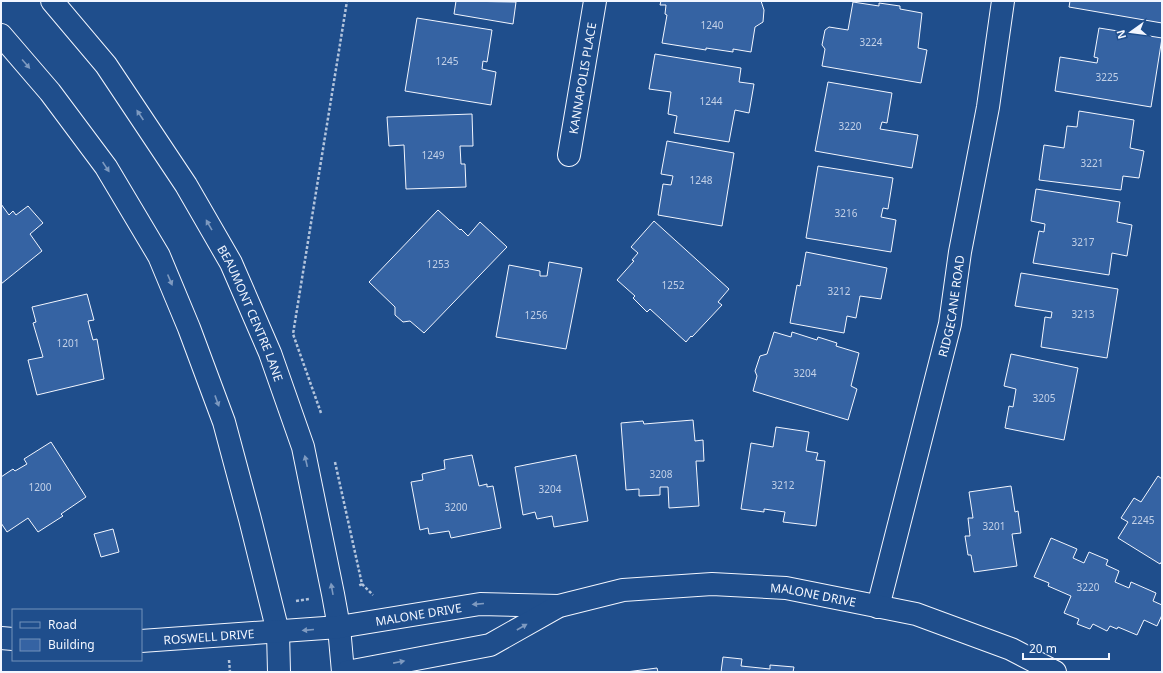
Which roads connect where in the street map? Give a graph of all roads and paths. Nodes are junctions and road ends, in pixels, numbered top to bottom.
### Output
1 (52, 1) edge
2 (347, 1) edge
3 (595, 1) edge
4 (1004, 1) edge
5 (1, 35) edge
6 (569, 155) dead end
7 (322, 418) dead end
8 (333, 454) dead end
9 (356, 586) dead end
10 (559, 606) junction
11 (878, 607) junction
12 (339, 627) junction
13 (278, 632) junction
14 (1, 638) edge
15 (12, 639) edge
16 (142, 641) edge
17 (279, 672) edge
18 (343, 672) edge
19 (347, 672) edge
20 (1055, 672) edge

12 -> 1 street, BEAUMONT CENTRE LANE
2 - 7 path
3 - 6 street, KANNAPOLIS PLACE
4 - 11 street, RIDGECANE ROAD
5 -> 13 street
8 - 9 path
10 - 11 street, MALONE DRIVE
10 -> 12 street, MALONE DRIVE
19 -> 10 street, MALONE DRIVE
11 - 20 street, MALONE DRIVE
12 -> 13 street, MALONE DRIVE
12 - 18 street, BEAUMONT CENTRE LANE
13 - 16 street, ROSWELL DRIVE
13 - 17 street
14 - 15 street

